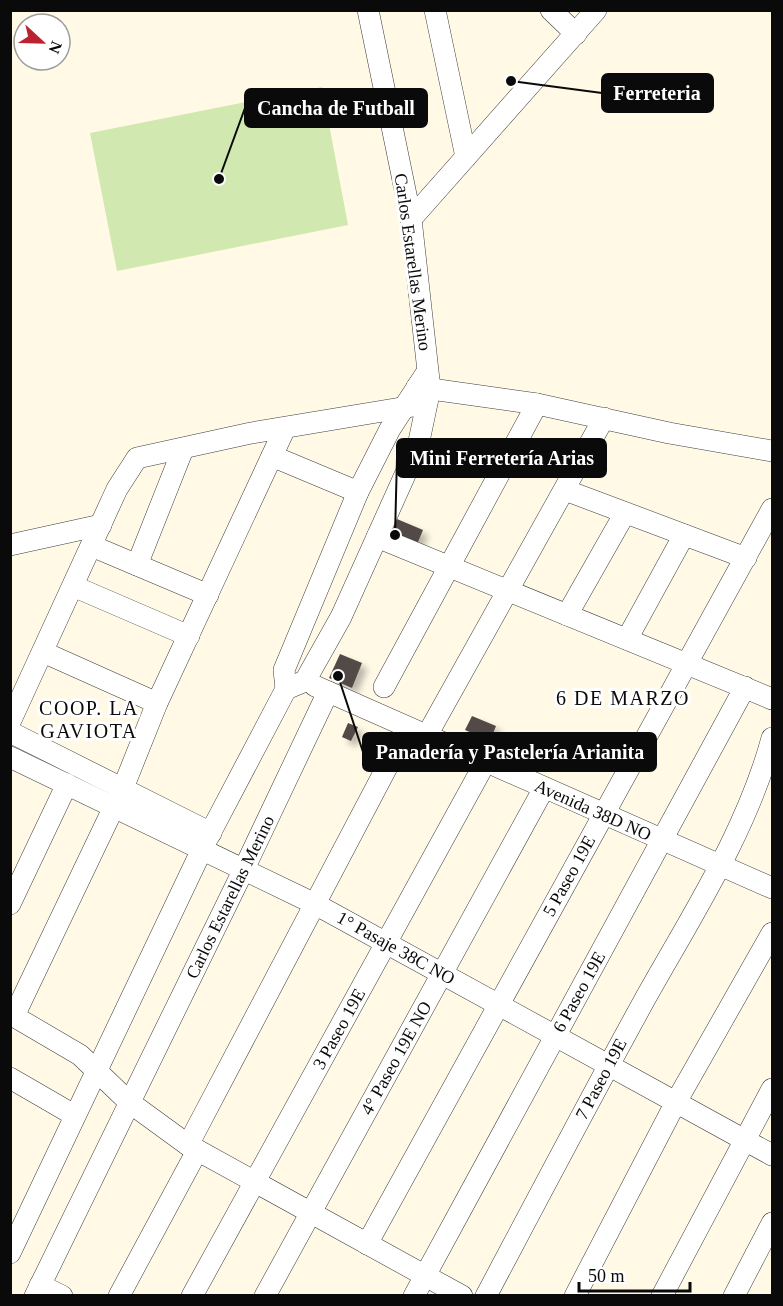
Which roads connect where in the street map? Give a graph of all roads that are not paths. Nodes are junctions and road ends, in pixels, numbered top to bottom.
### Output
1 (368, 10) edge
2 (435, 10) edge
3 (551, 10) edge
4 (596, 10) edge
5 (576, 34) junction
6 (466, 157) junction
7 (411, 219) junction
8 (421, 392) junction
9 (537, 404) junction
10 (604, 418) junction
11 (285, 428) junction
12 (183, 449) junction
13 (772, 451) edge
14 (272, 456) junction
15 (565, 490) junction
16 (358, 492) junction
17 (772, 509) edge
18 (626, 513) junction
19 (101, 525) junction
20 (684, 535) junction
21 (53, 536) junction
22 (376, 537) junction
23 (10, 545) edge
24 (90, 551) junction
25 (746, 558) junction
26 (137, 565) junction
27 (448, 566) junction
28 (73, 586) junction
29 (507, 590) junction
30 (208, 595) junction
31 (567, 615) junction
32 (189, 636) junction
33 (627, 639) junction
34 (43, 652) junction
35 (687, 664) junction
36 (292, 680) junction
37 (384, 687) dead end
38 (745, 687) junction
39 (328, 692) junction
40 (772, 699) edge
41 (158, 704) junction
42 (10, 722) edge
43 (10, 732) edge
44 (417, 733) junction
45 (772, 738) edge
46 (10, 757) edge
47 (485, 763) junction
48 (767, 777) edge
49 (67, 784) junction
50 (544, 789) junction
51 (117, 797) junction
52 (603, 814) junction
53 (663, 840) junction
54 (206, 842) junction
55 (720, 865) junction
56 (244, 869) junction
57 (772, 888) edge
58 (10, 904) edge
59 (315, 904) junction
60 (772, 933) edge
61 (387, 943) junction
62 (442, 974) junction
63 (498, 1004) junction
64 (12, 1015) edge
65 (555, 1036) junction
66 (609, 1065) junction
67 (96, 1070) junction
68 (10, 1078) edge
69 (772, 1089) edge
70 (129, 1102) junction
71 (676, 1102) junction
72 (74, 1115) junction
73 (745, 1140) junction
74 (192, 1148) junction
75 (772, 1155) edge
76 (254, 1182) junction
77 (310, 1212) junction
78 (772, 1223) edge
79 (367, 1244) junction
80 (10, 1253) edge
81 (425, 1275) junction
82 (37, 1290) edge
83 (62, 1296) edge
84 (119, 1296) edge
85 (192, 1296) edge
86 (265, 1296) edge
87 (414, 1296) edge
88 (462, 1296) edge
89 (486, 1296) edge
90 (575, 1296) edge
91 (662, 1296) edge
92 (734, 1296) edge

1 - 7 street, Carlos Estarellas Merino
2 - 6 street
3 - 5 street
4 - 5 street
5 - 6 street
6 - 7 street
7 - 8 street, Carlos Estarellas Merino
8 - 9 street
8 - 11 street
8 - 16 street, Carlos Estarellas Merino
8 - 22 street, Carlos Estarellas Merino
9 - 10 street
9 - 27 street
10 - 13 street
10 - 15 street
11 - 12 street
11 - 14 street
12 - 19 street
12 - 26 street
14 - 16 street
14 - 30 street
15 - 18 street
15 - 29 street
16 - 36 street, Carlos Estarellas Merino
17 - 25 street, 5 Paseo 19E
18 - 20 street
18 - 31 street
19 - 21 street
19 - 24 street
20 - 25 street
20 - 33 street
21 - 23 street
21 - 24 street
22 - 27 street
22 - 36 street, Carlos Estarellas Merino
24 - 26 street
24 - 28 street
25 - 35 street, 5 Paseo 19E
26 - 30 street
27 - 29 street
27 - 37 street
28 - 32 street
28 - 34 street
29 - 31 street
29 - 44 street
30 - 32 street
31 - 33 street
32 - 41 street
33 - 35 street
34 - 41 street
34 - 42 street
35 - 38 street
35 - 52 street, 5 Paseo 19E
36 - 39 street, Avenida 38D NO
36 - 54 street, Carlos Estarellas Merino
38 - 40 street
38 - 53 street, 6 Paseo 19E
39 - 44 street, Avenida 38D NO
39 - 56 street, Carlos Estarellas Merino
41 - 51 street
43 - 51 street, 1° Pasaje 38C NO
44 - 47 street, Avenida 38D NO
44 - 59 street
45 - 48 street, 7 Paseo 19E
46 - 49 street, 1° Pasaje 38C NO
47 - 50 street, Avenida 38D NO
47 - 61 street, 3 Paseo 19E
48 - 55 street, 7 Paseo 19E
49 - 51 street, 1° Pasaje 38C NO
49 - 58 street
50 - 52 street, Avenida 38D NO
50 - 62 street, 4° Paseo 19E NO
51 - 54 street, 1° Pasaje 38C NO
51 - 64 street
52 - 53 street, Avenida 38D NO
52 - 63 street, 5 Paseo 19E
53 - 55 street, Avenida 38D NO
53 - 65 street, 6 Paseo 19E
54 - 56 street, 1° Pasaje 38C NO
54 - 67 street, Carlos Estarellas Merino
55 - 57 street, Avenida 38D NO
55 - 66 street, 7 Paseo 19E
56 - 59 street, 1° Pasaje 38C NO
56 - 70 street, Carlos Estarellas Merino
59 - 61 street, 1° Pasaje 38C NO
59 - 74 street
60 - 71 street
61 - 62 street, 1° Pasaje 38C NO
61 - 76 street, 3 Paseo 19E
62 - 63 street, 1° Pasaje 38C NO
62 - 77 street, 4° Paseo 19E NO
63 - 65 street, 1° Pasaje 38C NO
63 - 79 street, 5 Paseo 19E
64 - 67 street
65 - 66 street, 1° Pasaje 38C NO
65 - 81 street, 6 Paseo 19E
66 - 71 street, 1° Pasaje 38C NO
66 - 89 street, 7 Paseo 19E
67 - 70 street
67 - 72 street, Carlos Estarellas Merino
68 - 72 street
69 - 73 street
70 - 74 street
70 - 82 street, Carlos Estarellas Merino
71 - 73 street, 1° Pasaje 38C NO
71 - 90 street
72 - 80 street, Carlos Estarellas Merino
73 - 75 street, 1° Pasaje 38C NO
73 - 91 street
74 - 76 street
74 - 84 street
76 - 77 street
76 - 85 street, 3 Paseo 19E
77 - 79 street
77 - 86 street, 4° Paseo 19E NO
78 - 92 street
79 - 81 street
81 - 87 street, 6 Paseo 19E
81 - 88 street
82 - 83 street

